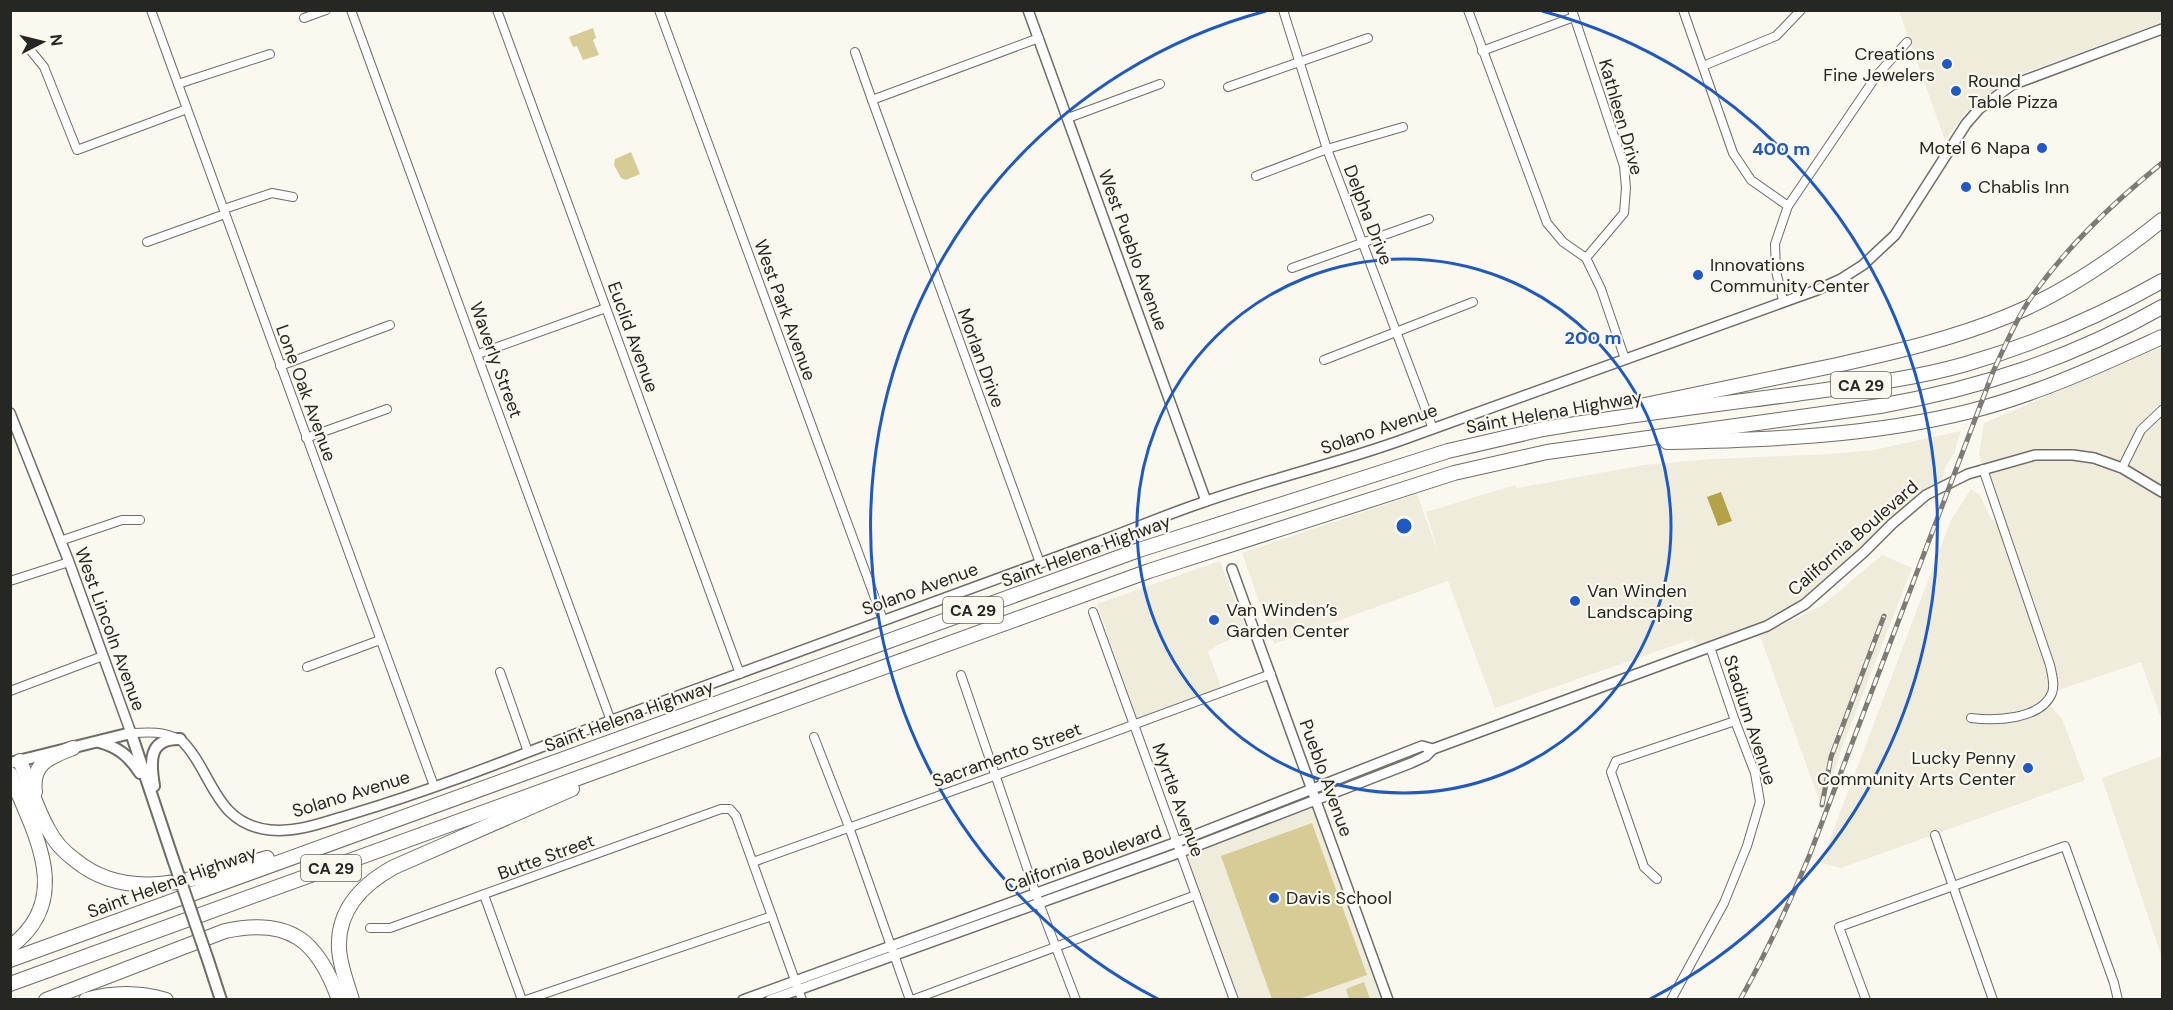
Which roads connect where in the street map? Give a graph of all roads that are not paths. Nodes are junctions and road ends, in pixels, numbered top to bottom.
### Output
1 (151, 10) edge
2 (326, 10) edge
3 (351, 10) edge
4 (497, 10) edge
5 (659, 10) edge
6 (1028, 10) edge
7 (1283, 10) edge
8 (1468, 10) edge
9 (1683, 10) edge
10 (1801, 10) edge
11 (1573, 14) edge
12 (304, 18) dead end
13 (2163, 29) edge
14 (1039, 38) junction
15 (1368, 38) dead end
16 (1907, 42) dead end
17 (32, 51) dead end
18 (1482, 51) junction
19 (855, 52) dead end
20 (270, 54) dead end
21 (1300, 61) junction
22 (1703, 66) junction
23 (178, 84) junction
24 (1160, 84) dead end
25 (1228, 87) dead end
26 (872, 100) junction
27 (187, 109) junction
28 (1068, 118) junction
29 (1403, 127) dead end
30 (1327, 149) junction
31 (1256, 176) dead end
32 (293, 196) dead end
33 (1788, 206) junction
34 (224, 212) junction
35 (1430, 219) dead end
36 (2163, 220) edge
37 (147, 242) dead end
38 (1362, 244) junction
39 (1586, 258) junction
40 (1292, 268) dead end
41 (2163, 281) edge
42 (1783, 300) junction
43 (1473, 302) dead end
44 (2163, 307) edge
45 (606, 308) junction
46 (390, 325) dead end
47 (1398, 332) junction
48 (2163, 337) edge
49 (478, 354) junction
50 (1625, 358) junction
51 (1324, 360) dead end
52 (280, 366) junction
53 (387, 409) dead end
54 (2163, 410) edge
55 (10, 413) edge
56 (1433, 429) junction
57 (1543, 429) junction
58 (306, 438) junction
59 (1596, 444) junction
60 (2122, 468) junction
61 (1983, 470) junction
62 (2163, 492) edge
63 (1206, 501) junction
64 (140, 520) dead end
65 (60, 541) junction
66 (69, 562) junction
67 (1040, 563) junction
68 (1232, 568) dead end
69 (10, 581) edge
70 (1094, 612) dead end
71 (883, 620) junction
72 (380, 640) junction
73 (1710, 647) junction
74 (103, 656) junction
75 (307, 667) dead end
76 (500, 672) dead end
77 (740, 674) junction
78 (1271, 674) junction
79 (961, 675) dead end
80 (10, 691) edge
81 (1971, 718) dead end
82 (611, 721) junction
83 (1735, 721) junction
84 (1135, 724) junction
85 (131, 733) junction
86 (814, 737) dead end
87 (180, 739) junction
88 (99, 742) junction
89 (73, 748) junction
90 (1433, 749) junction
91 (652, 751) junction
92 (528, 752) junction
93 (15, 762) edge
94 (10, 774) edge
95 (997, 776) junction
96 (434, 786) junction
97 (149, 788) junction
98 (1313, 788) junction
99 (1316, 799) junction
100 (38, 805) junction
101 (410, 815) junction
102 (849, 827) junction
103 (164, 833) junction
104 (1935, 835) dead end
105 (1177, 842) junction
106 (1181, 852) junction
107 (753, 862) junction
108 (1657, 879) dead end
109 (1954, 888) junction
110 (484, 895) junction
111 (1196, 895) junction
112 (1038, 898) junction
113 (772, 916) junction
114 (370, 928) dead end
115 (892, 945) junction
116 (1057, 946) junction
117 (10, 947) edge
118 (896, 956) junction
119 (10, 960) edge
120 (10, 984) edge
121 (797, 984) junction
122 (46, 999) edge
123 (86, 999) edge
124 (166, 999) edge
125 (221, 999) edge
126 (339, 999) edge
127 (352, 999) edge
128 (524, 999) edge
129 (743, 999) edge
130 (770, 999) edge
131 (802, 999) edge
132 (911, 999) edge
133 (1076, 999) edge
134 (1234, 999) edge
135 (1388, 999) edge
136 (1671, 999) edge
137 (1866, 999) edge
138 (1993, 999) edge
139 (2118, 999) edge

1 - 23 street, Lone Oak Avenue
2 - 12 street
3 - 49 street, Waverly Street
4 - 45 street, Euclid Avenue
5 - 71 street, West Park Avenue
6 - 14 street, West Pueblo Avenue
7 - 21 street, Delpha Drive
8 - 18 street
9 - 22 street
10 - 22 street
11 - 18 street
11 - 39 street, Kathleen Drive
13 - 42 street, Solano Avenue
14 - 26 street
14 - 28 street, West Pueblo Avenue
15 - 21 street
16 - 33 street
17 - 27 street
18 - 39 street
19 - 26 street, Morlan Drive
20 - 23 street
21 - 25 street
21 - 30 street, Delpha Drive
22 - 33 street
23 - 27 street, Lone Oak Avenue
24 - 28 street
26 - 67 street, Morlan Drive
27 - 34 street, Lone Oak Avenue
28 - 63 street, West Pueblo Avenue
29 - 30 street
30 - 31 street
30 - 38 street, Delpha Drive
32 - 34 street
33 - 42 street
34 - 37 street
34 - 52 street, Lone Oak Avenue
35 - 38 street
36 - 57 highway
38 - 40 street
38 - 47 street, Delpha Drive
39 - 50 street
41 - 57 highway, Saint Helena Highway / CA 29
42 - 50 street, Solano Avenue
43 - 47 street
44 - 59 highway, CA 29
45 - 49 street
45 - 77 street, Euclid Avenue
46 - 52 street
47 - 51 street
47 - 56 street, Delpha Drive
48 - 59 highway
49 - 82 street, Waverly Street
50 - 56 street, Solano Avenue
52 - 58 street, Lone Oak Avenue
53 - 58 street
54 - 60 street
55 - 65 street, West Lincoln Avenue
56 - 63 street, Solano Avenue
57 - 101 highway, Saint Helena Highway / CA 29
58 - 72 street, Lone Oak Avenue
59 - 91 highway, CA 29
60 - 61 street, California Boulevard
60 - 62 street, California Boulevard
61 - 73 street, California Boulevard
61 - 81 street
63 - 67 street, Solano Avenue
64 - 65 street
65 - 66 street, West Lincoln Avenue
66 - 69 street
66 - 74 street, West Lincoln Avenue
67 - 71 street, Solano Avenue
68 - 78 street, Pueblo Avenue
70 - 84 street, Myrtle Avenue
71 - 77 street, Solano Avenue
72 - 75 street
72 - 96 street, Lone Oak Avenue
73 - 83 street, Stadium Avenue
73 - 90 street, California Boulevard
74 - 80 street
74 - 85 street, West Lincoln Avenue
76 - 92 street
77 - 82 street, Solano Avenue
78 - 84 street, Sacramento Street
78 - 98 street, Pueblo Avenue
79 - 95 street
82 - 92 street, Solano Avenue
83 - 108 street
83 - 136 street, Stadium Avenue
84 - 95 street, Sacramento Street
84 - 105 street, Myrtle Avenue
85 - 87 street
85 - 88 main road
85 - 97 main road, West Lincoln Avenue
86 - 102 street
87 - 96 street, Solano Avenue
87 - 103 main road
88 - 89 main road
88 - 97 main road
89 - 93 main road
89 - 100 highway
90 - 98 street, California Boulevard
90 - 99 street, California Boulevard
91 - 120 highway, CA 29
91 - 127 highway
92 - 96 street, Solano Avenue
93 - 100 highway
94 - 117 highway
95 - 102 street, Sacramento Street
95 - 112 street
97 - 103 main road, West Lincoln Avenue
98 - 99 street, Pueblo Avenue
98 - 105 street, California Boulevard
99 - 106 street, California Boulevard
99 - 135 street, Pueblo Avenue
100 - 101 highway
101 - 119 highway, Saint Helena Highway / CA 29
102 - 107 street, Sacramento Street
102 - 115 street
103 - 125 main road, West Lincoln Avenue, bridge
104 - 109 street
105 - 106 street, Myrtle Avenue
105 - 112 street, California Boulevard
106 - 111 street, Myrtle Avenue
106 - 112 street, California Boulevard
107 - 110 street, Butte Street
107 - 113 street
109 - 137 street
109 - 138 street
109 - 139 street
110 - 114 street, Butte Street
110 - 128 street
111 - 116 street
111 - 134 street, Myrtle Avenue
112 - 115 street, California Boulevard
112 - 116 street
112 - 118 street, California Boulevard
113 - 121 street
113 - 128 street
115 - 118 street
115 - 121 street, California Boulevard
116 - 132 street
116 - 133 street
118 - 121 street, California Boulevard
118 - 132 street
121 - 129 street, California Boulevard
121 - 130 street, California Boulevard
121 - 131 street
122 - 126 highway
123 - 124 highway

